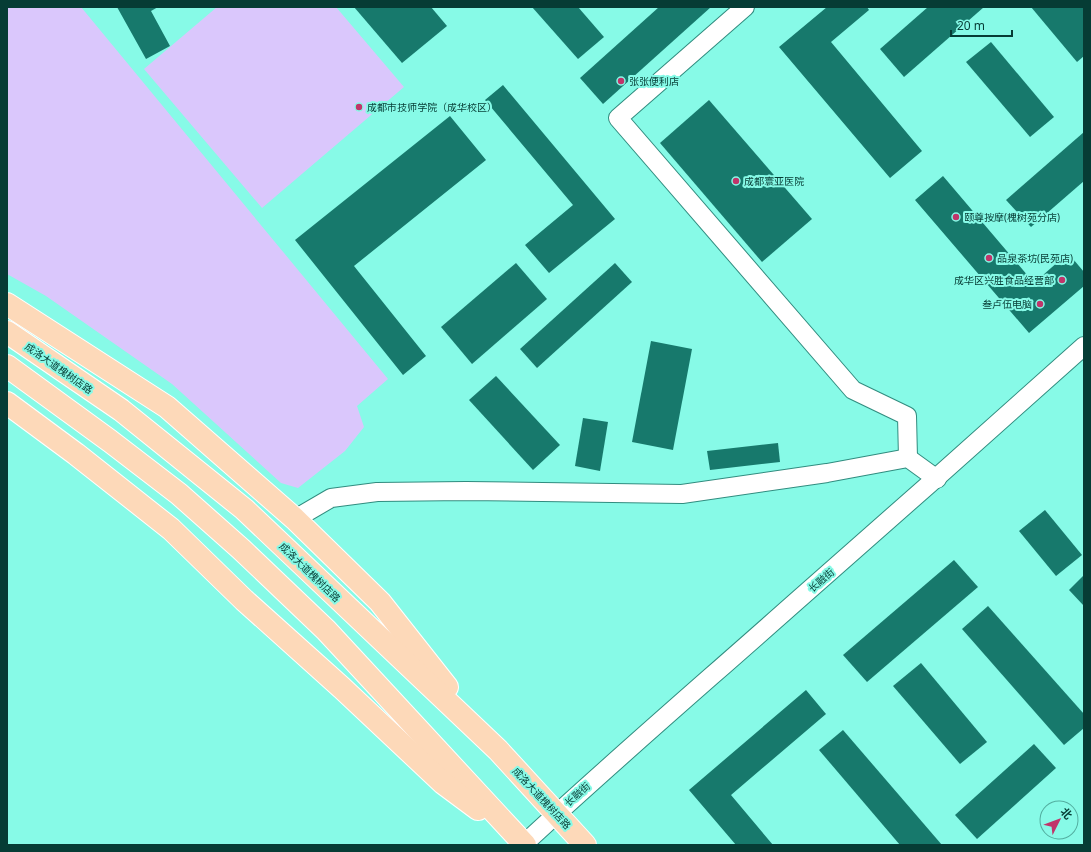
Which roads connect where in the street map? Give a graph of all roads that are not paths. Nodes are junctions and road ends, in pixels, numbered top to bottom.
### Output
1 (746, 7) edge
2 (7, 304) edge
3 (7, 332) edge
4 (1084, 346) edge
5 (7, 366) edge
6 (7, 404) edge
7 (908, 458) junction
8 (937, 479) junction
9 (295, 519) junction
10 (498, 750) junction
11 (556, 814) junction
12 (524, 845) edge
13 (585, 845) edge

1 - 7 street
2 - 9 main road
3 - 10 main road, 成洛大道槐树店路
4 - 8 street, 长融街
5 - 12 main road
6 - 12 main road
7 - 8 street
7 - 9 street
8 - 11 street, 长融街
9 - 10 main road
10 - 11 main road, 成洛大道槐树店路
11 - 12 street, 长融街
11 - 13 main road, 成洛大道槐树店路

